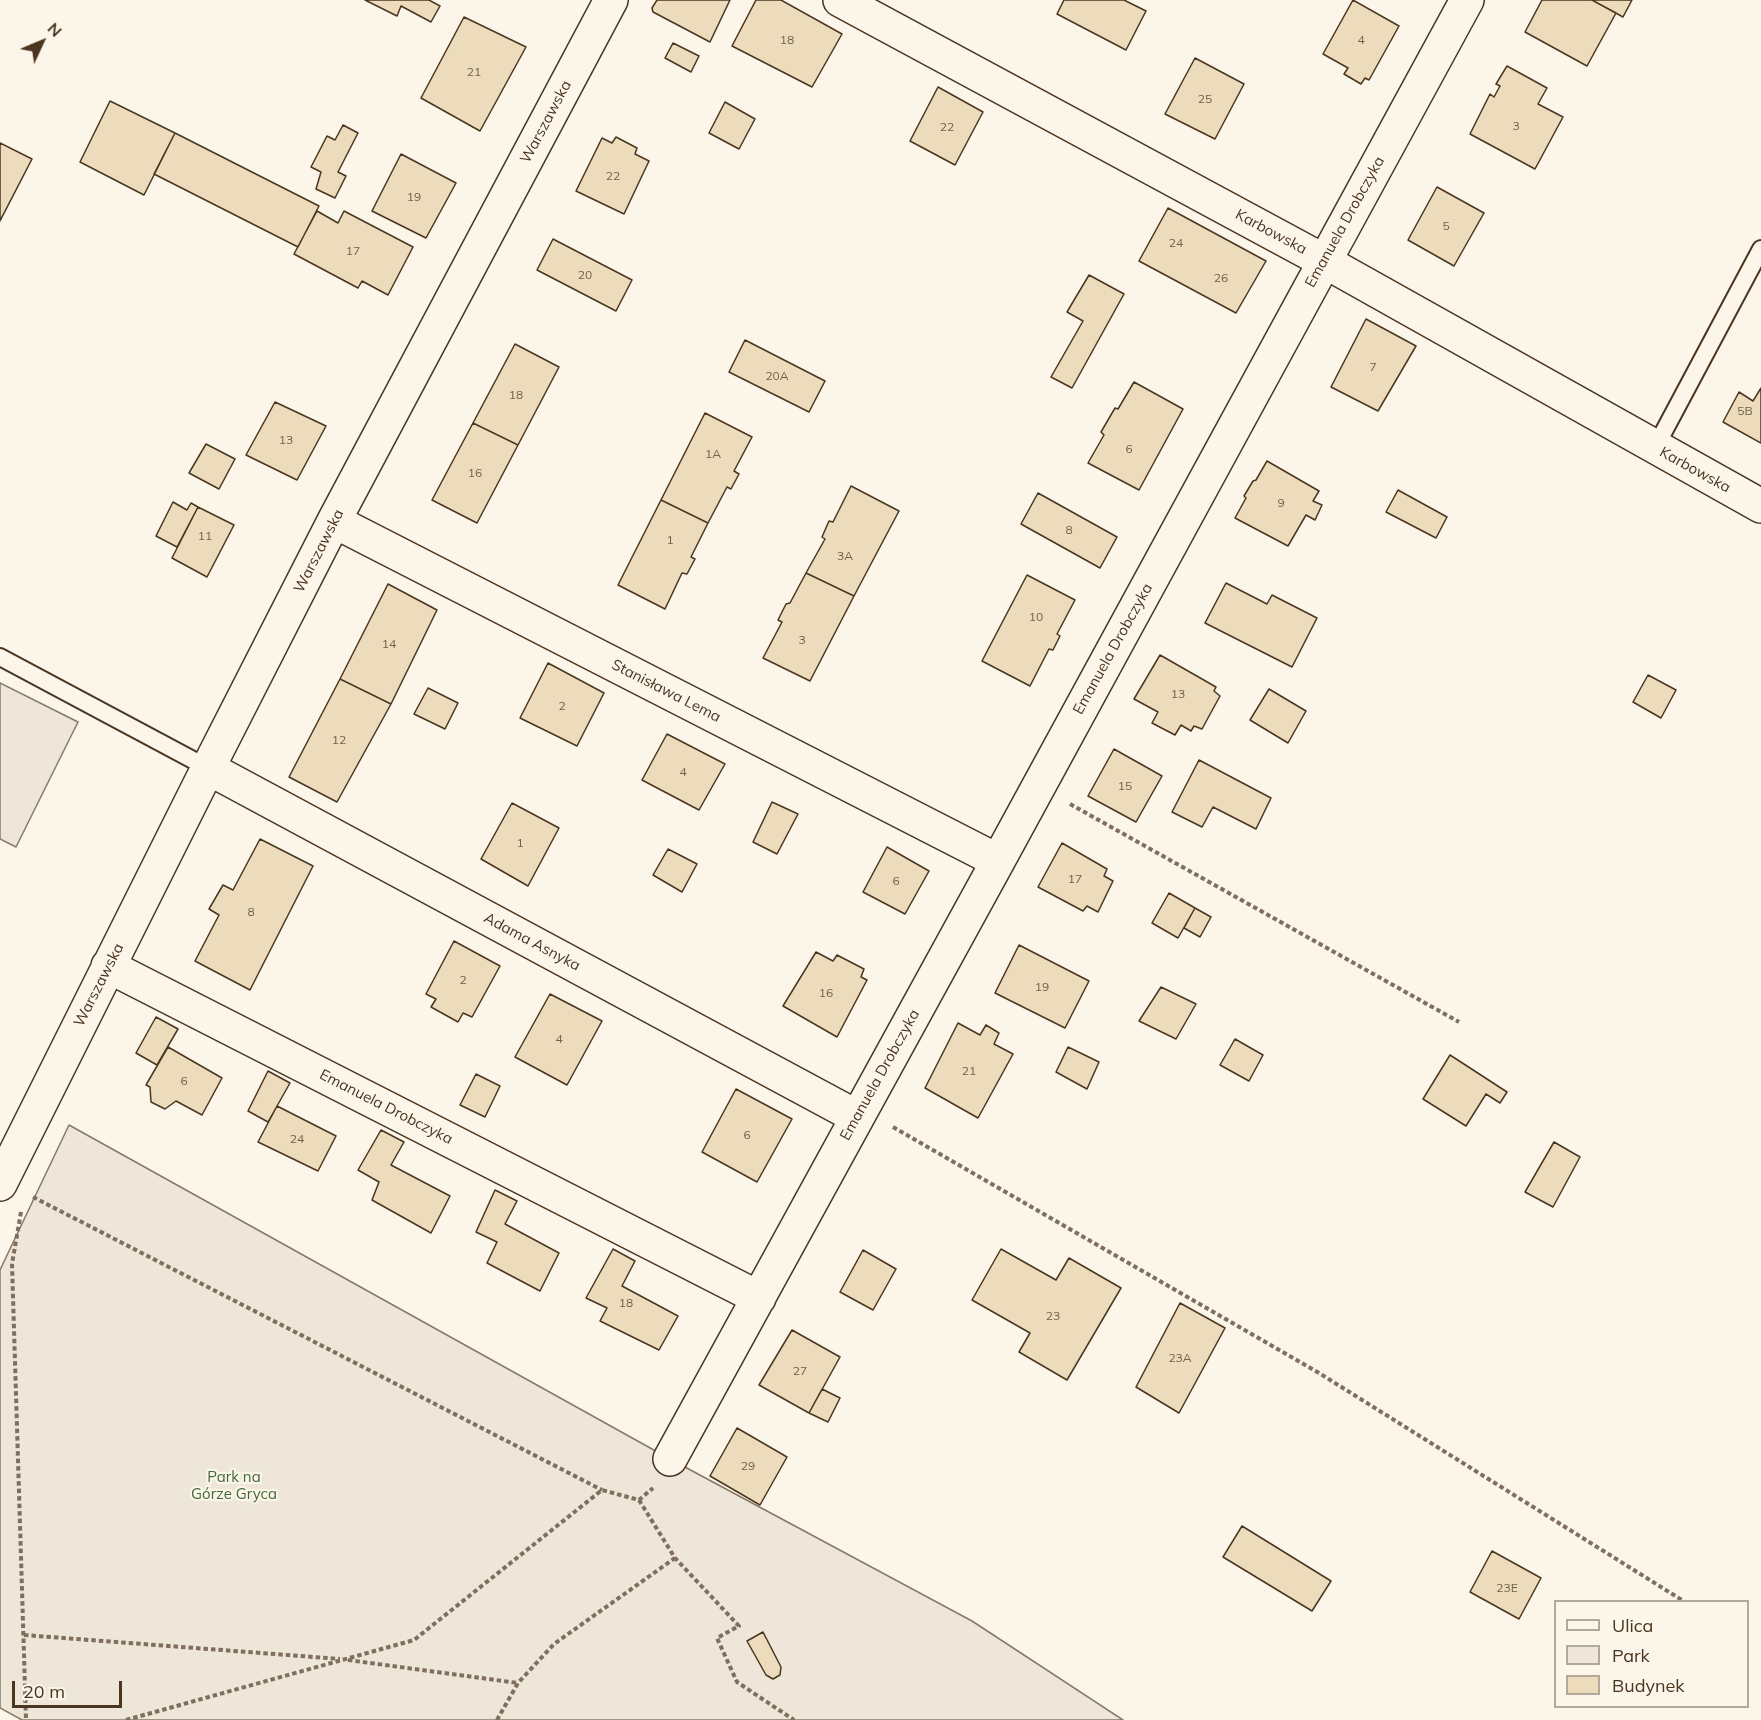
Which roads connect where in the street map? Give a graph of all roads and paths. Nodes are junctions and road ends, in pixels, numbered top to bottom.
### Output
1 (611, 0) edge
2 (840, 0) edge
3 (1467, 0) edge
4 (1761, 249) edge
5 (1324, 261) junction
6 (1655, 448) junction
7 (1761, 507) edge
8 (334, 521) junction
9 (0, 657) edge
10 (208, 768) junction
11 (1038, 786) junction
12 (998, 861) junction
13 (108, 966) junction
14 (1459, 1022) dead end
15 (859, 1113) junction
16 (15, 1193) edge
17 (759, 1298) junction
18 (670, 1459) dead end
19 (652, 1488) dead end
20 (602, 1490) junction
21 (639, 1500) junction
22 (675, 1558) junction
23 (1682, 1600) edge
24 (24, 1635) junction
25 (345, 1659) junction
26 (518, 1683) junction
27 (26, 1720) edge
28 (126, 1720) edge
29 (497, 1720) edge
30 (794, 1720) edge

1 - 8 street, Warszawska
2 - 5 street, Karbowska
3 - 5 street, Emanuela Drobczyka
4 - 6 lane
5 - 6 street, Karbowska
5 - 11 street, Emanuela Drobczyka
6 - 7 street, Karbowska
8 - 10 street, Warszawska
8 - 12 street, Stanisława Lema
9 - 10 lane
10 - 13 street, Warszawska
10 - 15 street, Adama Asnyka
11 - 12 street, Emanuela Drobczyka
11 - 14 path
12 - 15 street, Emanuela Drobczyka
13 - 16 street, Warszawska
13 - 17 street, Emanuela Drobczyka
15 - 17 street, Emanuela Drobczyka
15 - 23 path
16 - 20 path
16 - 24 path
17 - 18 street, Emanuela Drobczyka
19 - 21 path
20 - 21 path
20 - 25 path
21 - 22 path
22 - 26 path
22 - 30 path
24 - 25 path
24 - 27 path
25 - 26 path
25 - 28 path
26 - 29 path

